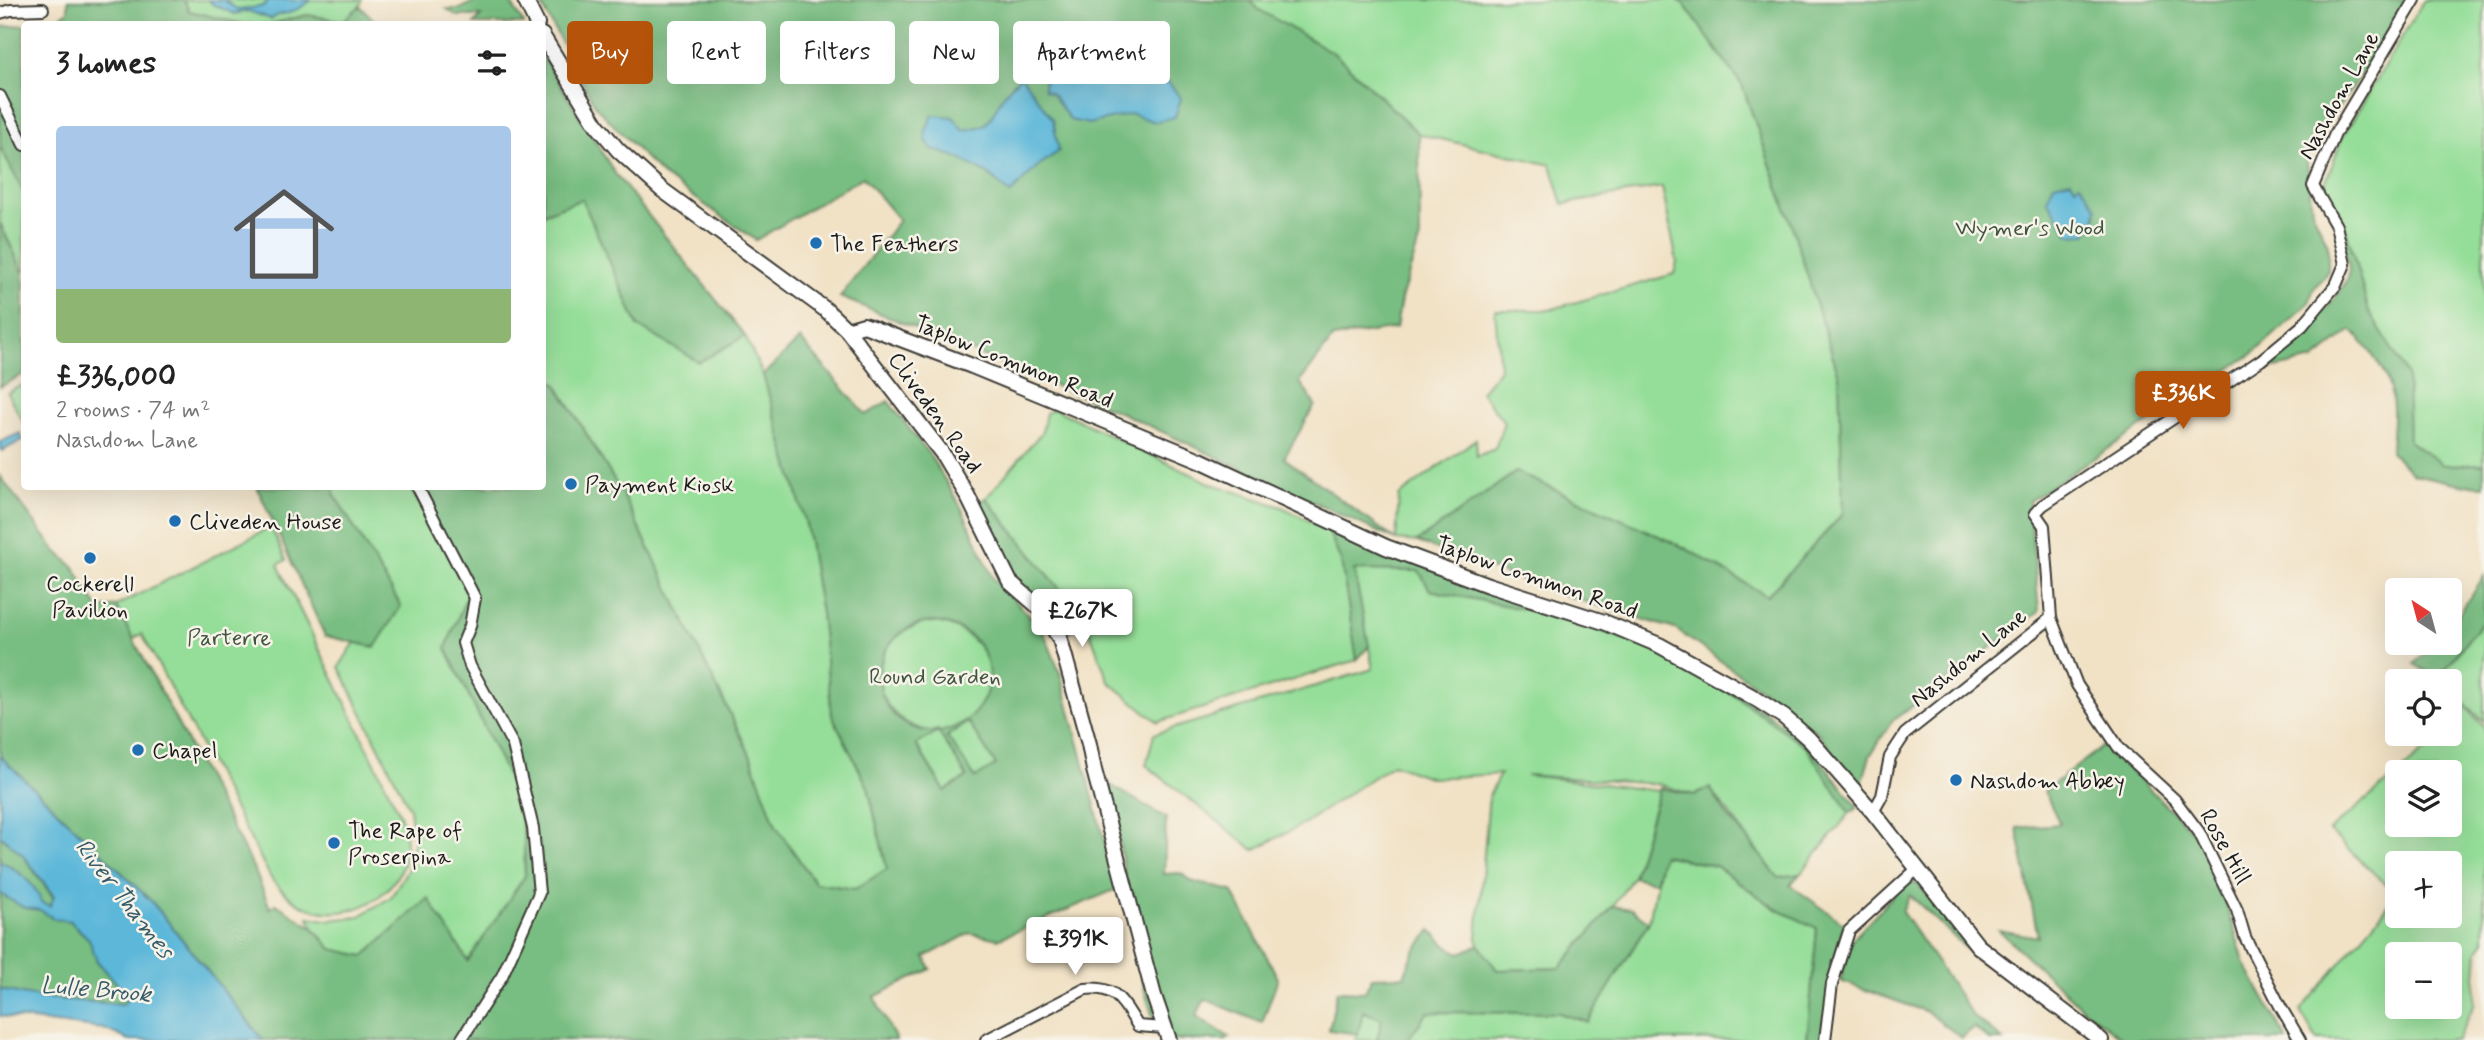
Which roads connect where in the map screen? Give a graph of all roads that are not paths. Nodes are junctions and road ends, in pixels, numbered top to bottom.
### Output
1 (525, 0) edge
2 (2415, 0) edge
3 (43, 9) dead end
4 (0, 13) edge
5 (536, 21) edge
6 (546, 41) edge
7 (0, 96) edge
8 (21, 139) edge
9 (847, 330) junction
10 (419, 490) edge
11 (2051, 618) junction
12 (1873, 812) junction
13 (1917, 869) junction
14 (1167, 1034) edge
15 (461, 1040) edge
16 (986, 1040) edge
17 (1825, 1040) edge
18 (2101, 1040) edge
19 (2300, 1040) edge

1 - 5 street
2 - 11 street, Nashdom Lane
3 - 4 street
6 - 9 street, Cliveden Road
7 - 8 street
9 - 12 street, Taplow Common Road
9 - 14 street, Cliveden Road
10 - 15 street
11 - 12 street, Nashdom Lane
11 - 19 street, Rose Hill
12 - 13 street, Taplow Common Road
13 - 17 street
13 - 18 street, Taplow Common Road
14 - 16 street

